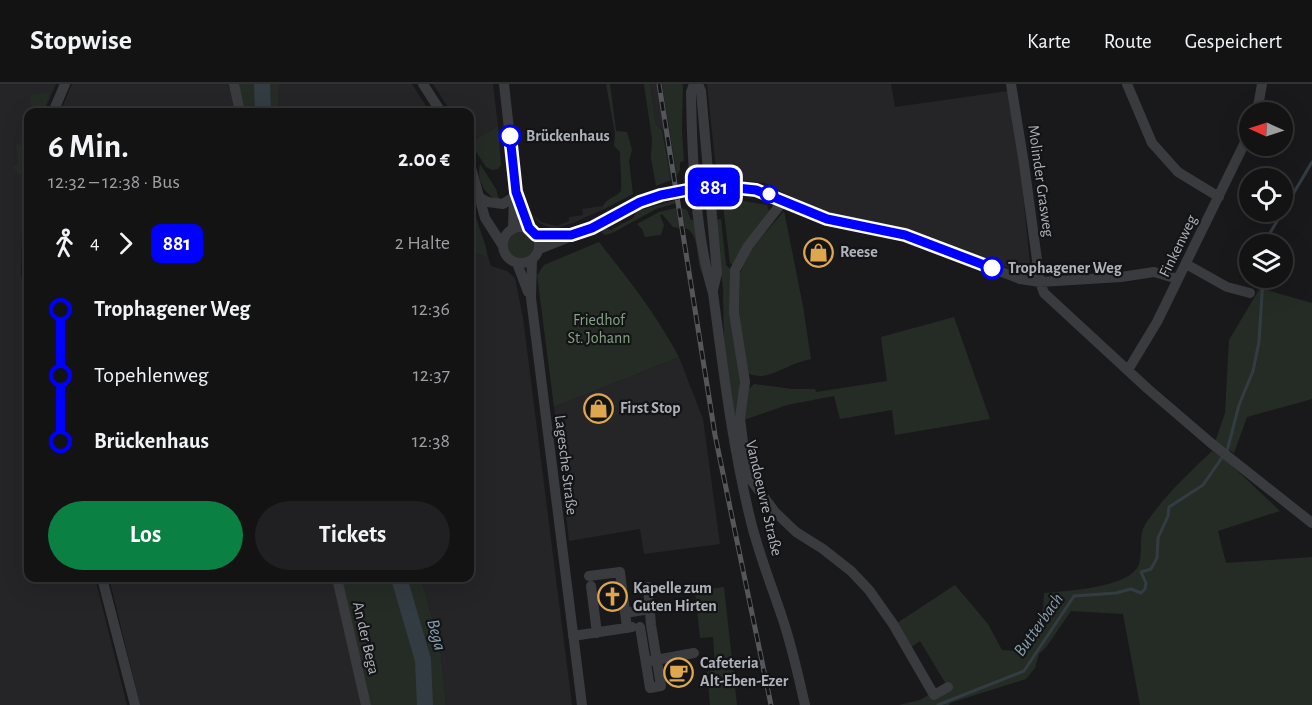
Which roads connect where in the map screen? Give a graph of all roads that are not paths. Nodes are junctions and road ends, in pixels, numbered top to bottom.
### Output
1 (65, 84) edge
2 (234, 84) edge
3 (423, 84) edge
4 (504, 84) edge
5 (696, 84) edge
6 (1011, 84) edge
7 (1127, 84) edge
8 (1262, 84) edge
9 (1259, 102) edge
10 (56, 108) edge
11 (239, 108) edge
12 (438, 108) edge
13 (1239, 155) edge
14 (474, 179) edge
15 (709, 187) junction
16 (697, 188) junction
17 (515, 195) junction
18 (479, 197) junction
19 (1219, 197) junction
20 (784, 200) junction
21 (483, 211) junction
22 (512, 229) junction
23 (533, 232) junction
24 (571, 235) junction
25 (503, 246) junction
26 (539, 249) junction
27 (532, 260) junction
28 (517, 263) junction
29 (1186, 264) junction
30 (1179, 279) junction
31 (1040, 282) junction
32 (713, 293) junction
33 (1250, 293) dead end
34 (531, 298) junction
35 (1128, 369) junction
36 (1312, 523) edge
37 (103, 582) edge
38 (338, 582) edge
39 (648, 587) dead end
40 (650, 609) junction
41 (625, 613) junction
42 (646, 626) junction
43 (627, 628) junction
44 (597, 633) junction
45 (573, 636) junction
46 (694, 653) dead end
47 (948, 687) dead end
48 (135, 705) edge
49 (366, 705) edge
50 (582, 705) edge
51 (805, 705) edge

1 - 10 street
2 - 11 street
3 - 12 street
4 - 17 street
5 - 15 street, Vandoeuvre Straße
5 - 16 street, Vandoeuvre Straße
6 - 31 street, Molinder Grasweg
7 - 19 street
8 - 9 street
13 - 19 street, Finkenweg
14 - 18 street
15 - 16 street
15 - 20 street
15 - 32 street, Vandoeuvre Straße
16 - 24 street
16 - 32 street, Vandoeuvre Straße
17 - 18 street
17 - 22 street
17 - 23 street
18 - 21 street
19 - 29 street, Finkenweg
20 - 31 street
20 - 47 street
21 - 22 street
21 - 25 street
22 - 23 street
22 - 25 street
23 - 24 street
23 - 26 street
24 - 26 street
25 - 28 street
26 - 27 street
27 - 28 street
27 - 34 street, Lagesche Straße
28 - 34 street, Lagesche Straße
29 - 30 street, Finkenweg
29 - 33 street
30 - 31 street
30 - 35 street, Finkenweg
31 - 35 street
32 - 51 street, Vandoeuvre Straße
34 - 45 street, Lagesche Straße
35 - 36 street
37 - 48 street
38 - 49 street, An der Bega
39 - 40 street
40 - 41 street
40 - 42 street
41 - 43 street
41 - 44 street
42 - 43 street
42 - 46 street
43 - 44 street
44 - 45 street
45 - 50 street, Lagesche Straße

